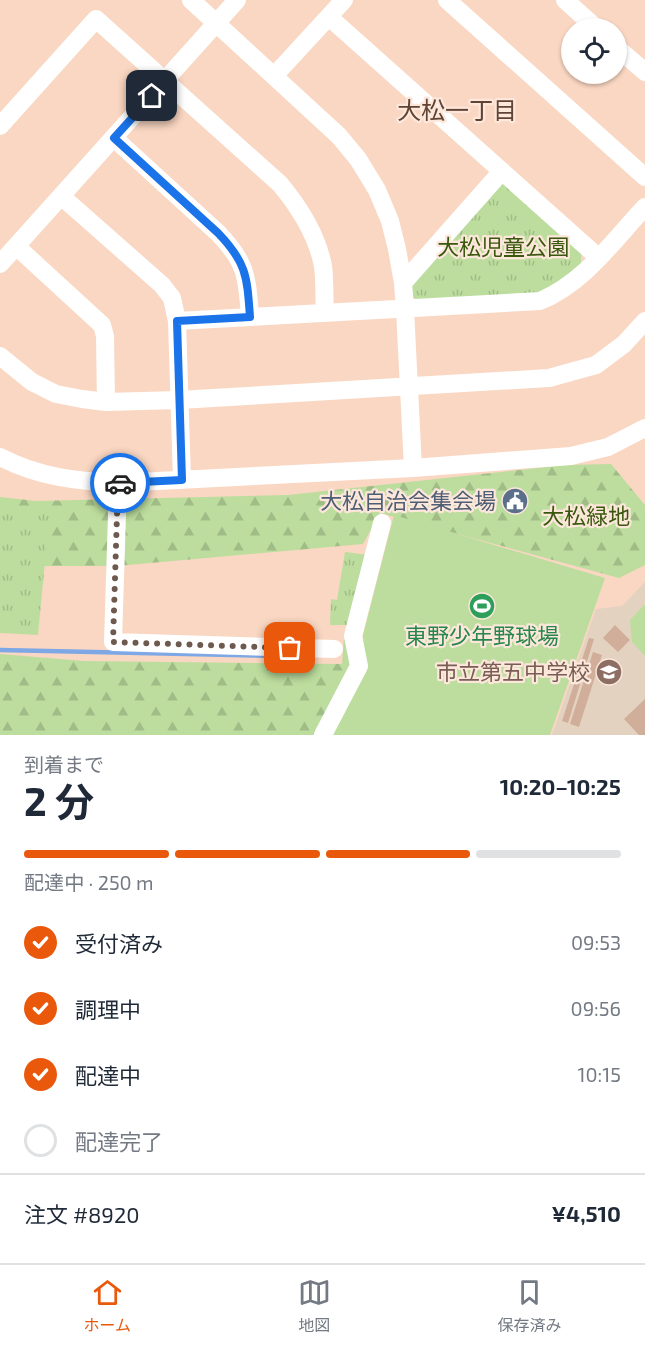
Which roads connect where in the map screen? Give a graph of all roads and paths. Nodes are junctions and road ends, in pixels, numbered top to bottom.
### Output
1 (191, 0) edge
2 (237, 0) edge
3 (344, 0) edge
4 (447, 0) edge
5 (565, 0) edge
6 (329, 17) junction
7 (585, 18) edge
8 (216, 23) junction
9 (627, 56) edge
10 (645, 72) edge
11 (274, 76) junction
12 (164, 82) junction
13 (0, 126) edge
14 (114, 138) junction
15 (501, 171) junction
16 (645, 177) edge
17 (62, 196) junction
18 (645, 207) edge
19 (16, 246) junction
20 (598, 258) junction
21 (0, 264) edge
22 (403, 283) junction
23 (405, 309) junction
24 (325, 313) junction
25 (250, 317) junction
26 (177, 321) junction
27 (645, 321) edge
28 (0, 356) edge
29 (410, 387) junction
30 (179, 400) junction
31 (106, 402) junction
32 (645, 428) edge
33 (0, 457) edge
34 (413, 468) junction
35 (182, 480) junction
36 (118, 483) junction
37 (382, 523) dead end
38 (334, 649) dead end
39 (323, 735) edge

1 - 8 street
2 - 8 street
3 - 6 street
4 - 16 street
5 - 7 street
6 - 11 street
6 - 15 street
8 - 11 street
8 - 12 street
9 - 10 street
11 - 22 street
12 - 13 street
12 - 14 street
12 - 24 street
14 - 17 street
14 - 25 street
15 - 20 street
15 - 22 street
17 - 19 street
17 - 26 street
18 - 20 street
19 - 21 street
19 - 31 street
20 - 23 street
22 - 23 street
23 - 24 street
23 - 29 street
24 - 25 street
25 - 26 street
26 - 30 street
27 - 29 street
28 - 31 street
29 - 30 street
29 - 34 street
30 - 31 street
30 - 35 street
32 - 34 street
33 - 36 street
34 - 35 street
35 - 36 street
36 - 38 street
37 - 39 street

